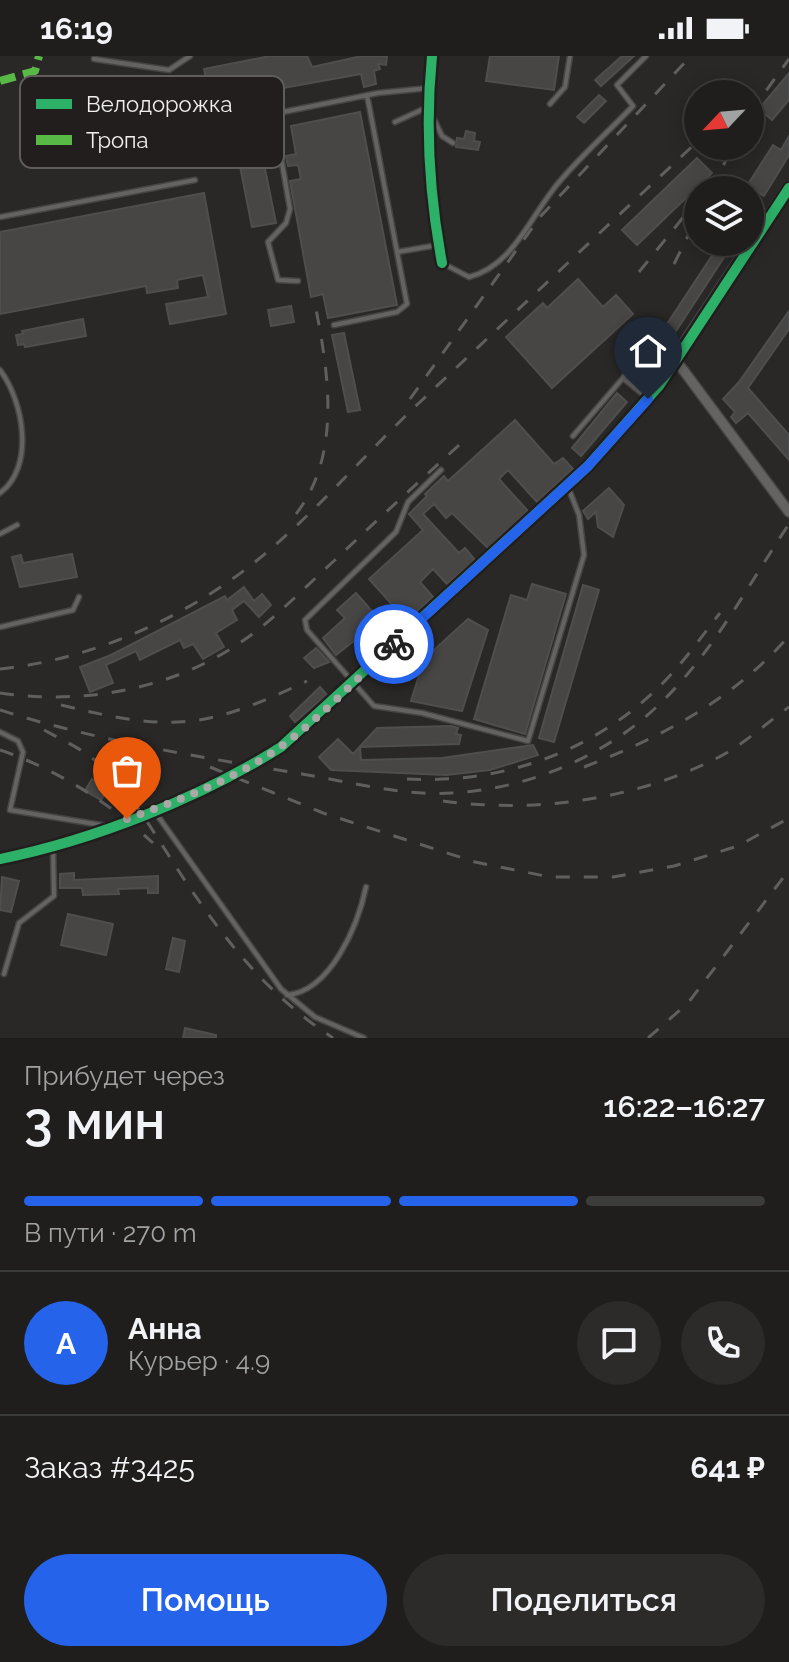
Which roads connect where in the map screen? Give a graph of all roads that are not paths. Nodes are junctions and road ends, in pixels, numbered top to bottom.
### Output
1 (190, 56) edge
2 (432, 56) edge
3 (570, 56) edge
4 (646, 56) edge
5 (94, 59) dead end
6 (429, 88) junction
7 (367, 95) junction
8 (550, 104) dead end
9 (428, 105) junction
10 (284, 111) edge
11 (395, 122) dead end
12 (453, 143) dead end
13 (283, 168) edge
14 (195, 180) dead end
15 (789, 188) edge
16 (0, 217) edge
17 (439, 244) junction
18 (397, 252) junction
19 (442, 263) joint
20 (298, 281) dead end
21 (334, 325) dead end
22 (649, 333) dead end
23 (675, 359) junction
24 (0, 370) edge
25 (623, 378) junction
26 (648, 399) junction
27 (573, 436) dead end
28 (441, 470) dead end
29 (567, 485) junction
30 (0, 493) edge
31 (789, 512) edge
32 (17, 525) dead end
33 (0, 534) edge
34 (79, 597) dead end
35 (0, 627) edge
36 (352, 682) junction
37 (0, 732) edge
38 (10, 810) junction
39 (153, 810) junction
40 (0, 812) edge
41 (107, 826) junction
42 (53, 846) junction
43 (0, 859) edge
44 (366, 887) dead end
45 (4, 974) dead end
46 (287, 995) junction
47 (364, 1038) edge

1 - 5 lane
2 - 6 street
3 - 8 lane
4 - 19 lane
6 - 7 lane
6 - 9 street
7 - 10 lane
7 - 18 lane
9 - 11 lane
9 - 12 lane
9 - 17 street
13 - 20 lane
14 - 16 lane
15 - 23 street
17 - 18 lane
17 - 19 street
18 - 21 lane
22 - 25 lane
23 - 26 street
23 - 31 street
24 - 30 lane
25 - 26 lane
25 - 27 lane
26 - 29 street
28 - 36 lane
29 - 36 street
29 - 36 lane
32 - 33 lane
34 - 35 lane
36 - 39 street
37 - 38 lane
38 - 40 lane
38 - 41 lane
39 - 41 street
39 - 46 lane
41 - 42 street
42 - 43 street
42 - 45 lane
44 - 46 lane
46 - 47 lane

